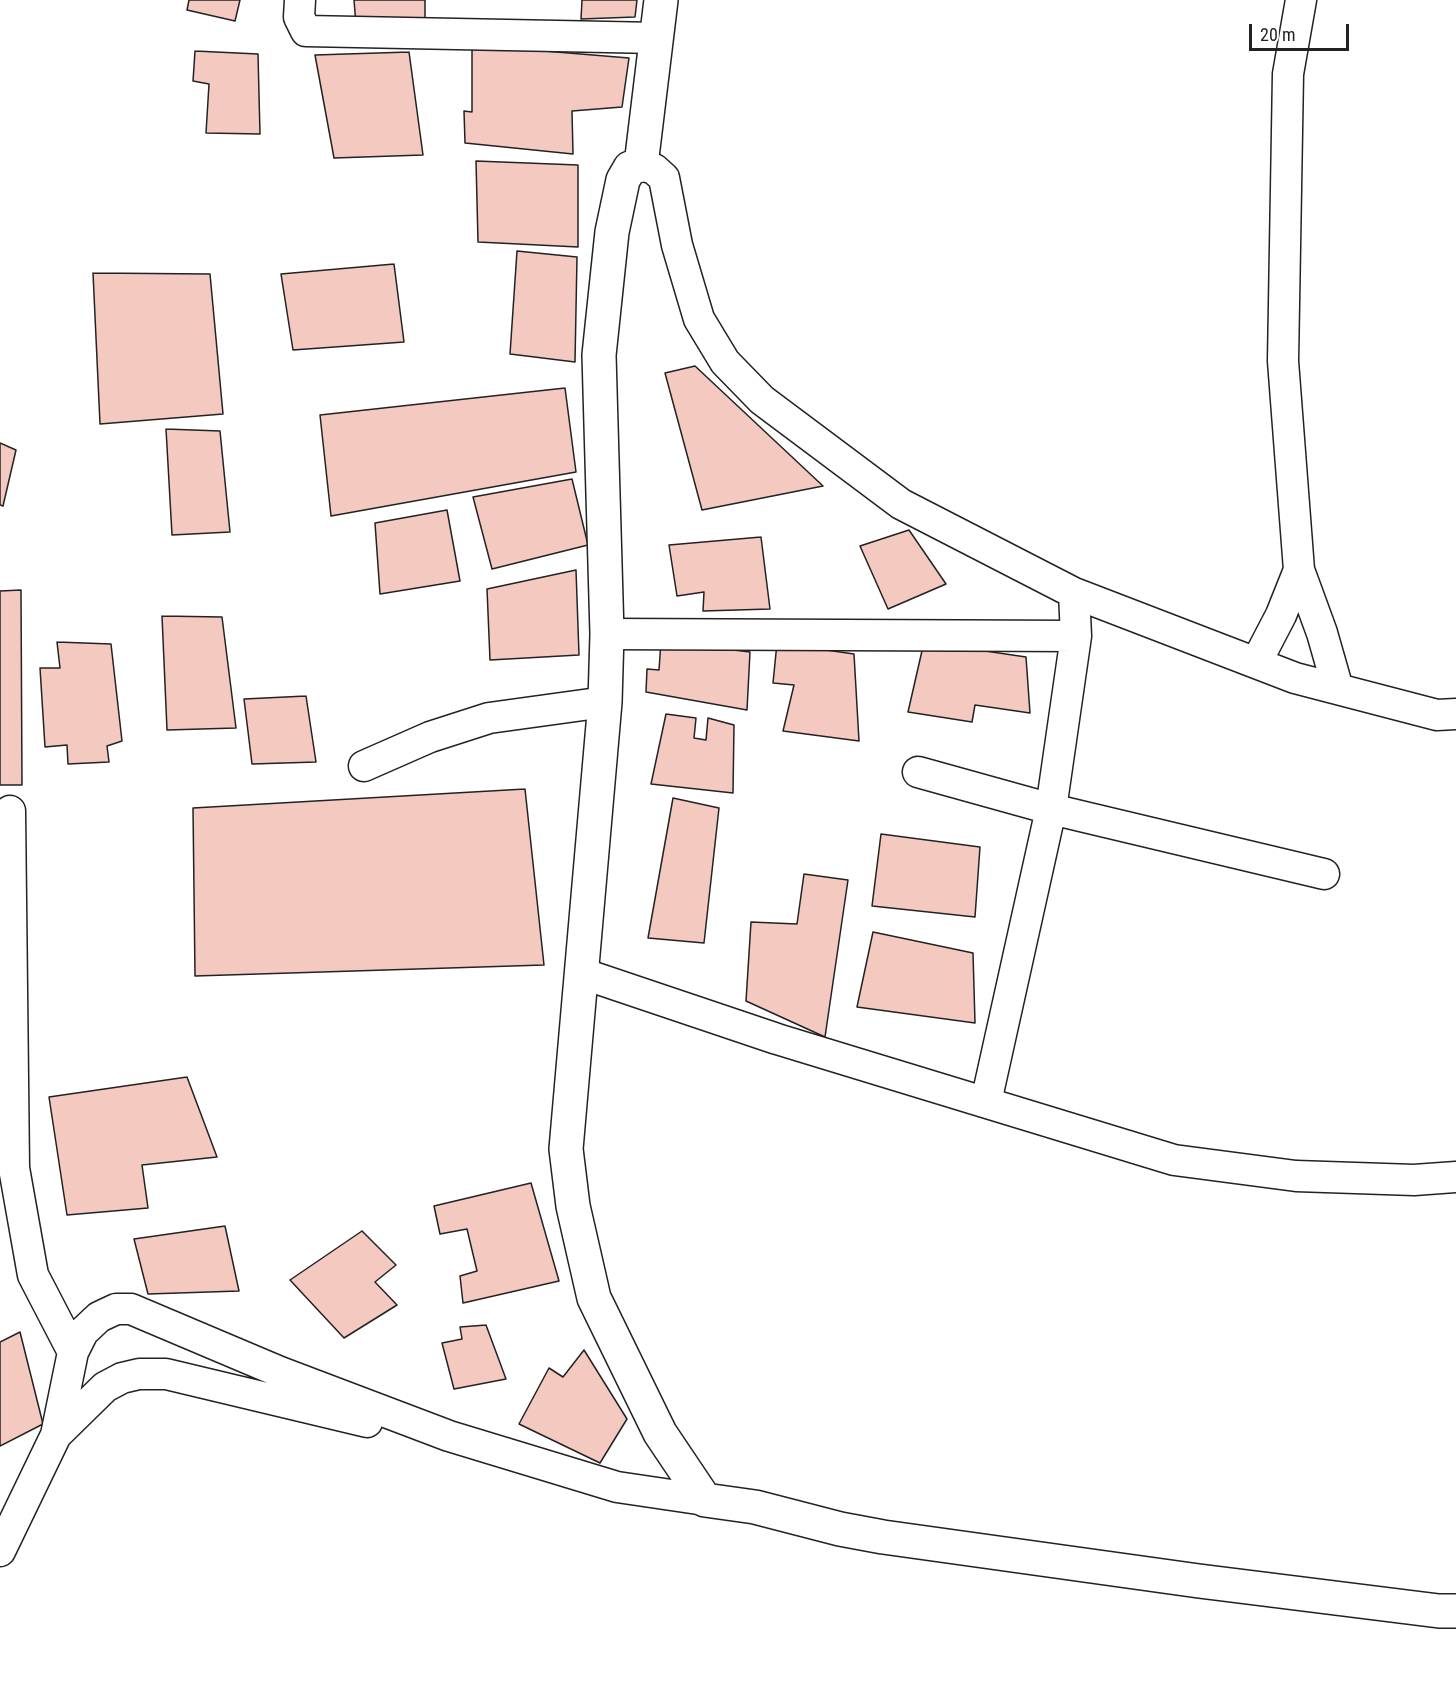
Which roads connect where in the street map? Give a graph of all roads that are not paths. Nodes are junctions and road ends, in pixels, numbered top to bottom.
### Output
1 (300, 0) edge
2 (662, 0) edge
3 (1301, 0) edge
4 (657, 38) junction
5 (641, 165) junction
6 (1299, 570) junction
7 (1074, 593) junction
8 (607, 634) junction
9 (1076, 636) junction
10 (1256, 663) junction
11 (1338, 689) junction
12 (605, 702) junction
13 (1456, 714) edge
14 (364, 766) dead end
15 (918, 772) dead end
16 (1051, 809) junction
17 (10, 811) dead end
18 (1324, 874) dead end
19 (582, 973) junction
20 (986, 1102) junction
21 (1456, 1177) edge
22 (73, 1352) junction
23 (56, 1435) junction
24 (449, 1436) junction
25 (705, 1500) junction
26 (0, 1551) edge
27 (1456, 1611) edge

1 - 4 street
2 - 4 street
3 - 6 street
4 - 5 street
5 - 7 street
5 - 8 street
6 - 10 street
6 - 11 street
7 - 9 street
7 - 10 street
8 - 9 street
8 - 12 street
9 - 16 street
10 - 11 street
11 - 13 street
12 - 14 street
12 - 19 street
15 - 16 street
16 - 18 street
16 - 20 street
17 - 22 street
19 - 20 street
19 - 25 street
20 - 21 street
22 - 23 street
22 - 24 street
23 - 24 street
23 - 26 street
24 - 25 street
25 - 27 street

